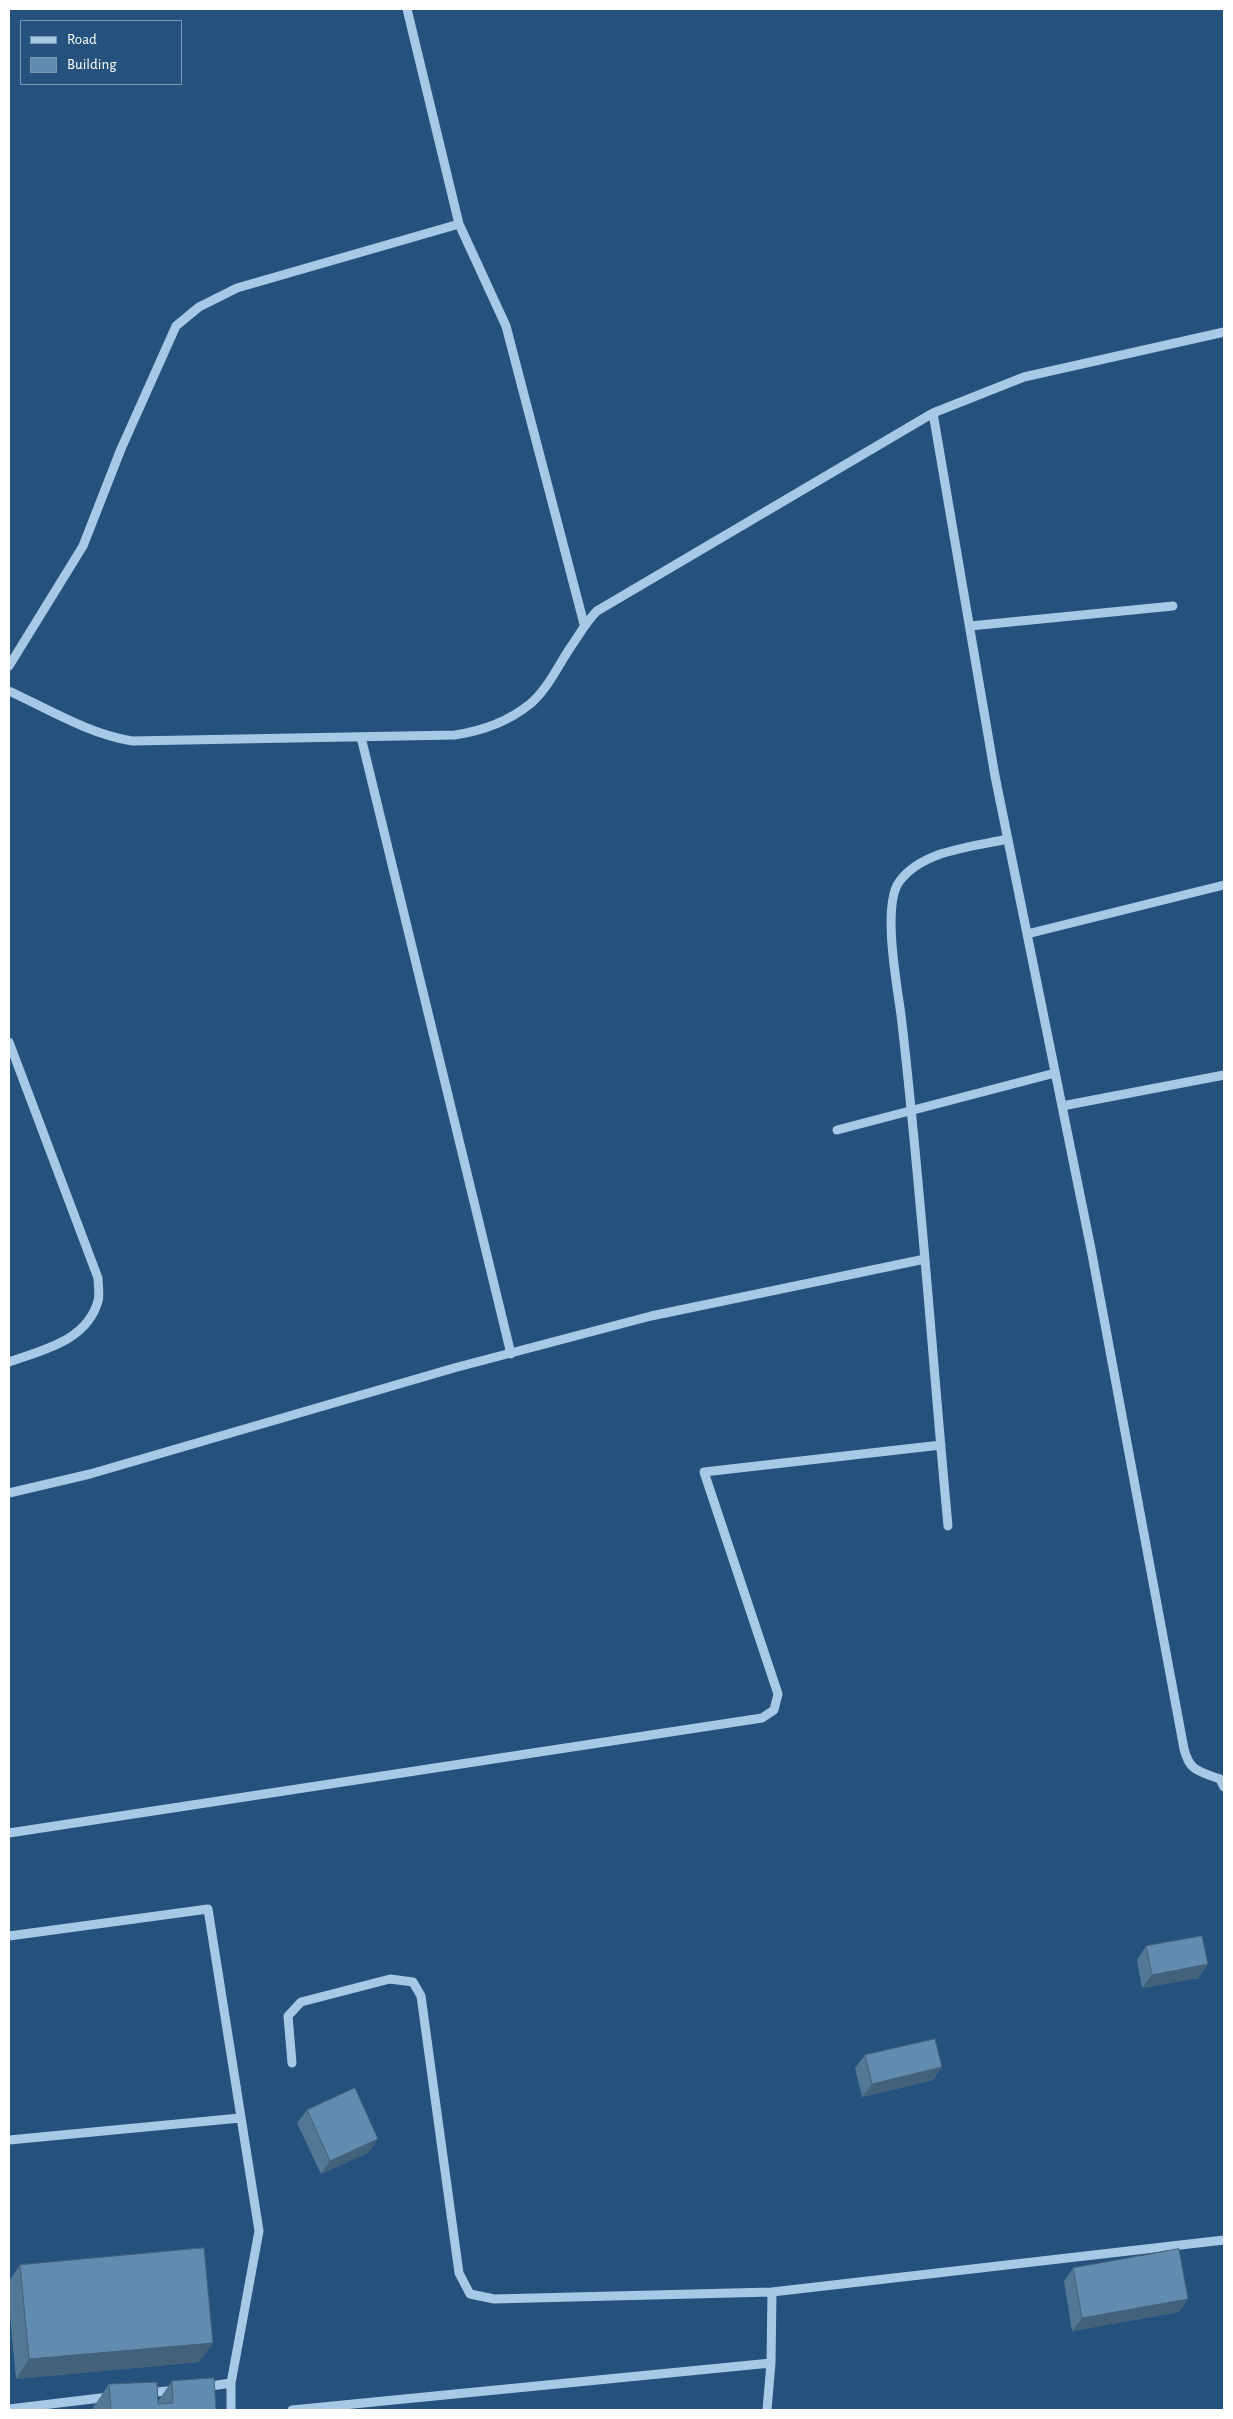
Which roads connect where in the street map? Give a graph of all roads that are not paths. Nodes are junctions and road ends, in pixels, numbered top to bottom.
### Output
1 (407, 9) edge
2 (459, 224) junction
3 (1224, 332) edge
4 (933, 413) junction
5 (1173, 606) dead end
6 (584, 624) junction
7 (970, 626) junction
8 (9, 666) edge
9 (9, 691) edge
10 (361, 736) junction
11 (1008, 839) junction
12 (1224, 886) edge
13 (1027, 934) junction
14 (9, 1042) edge
15 (1055, 1073) junction
16 (1224, 1075) edge
17 (1062, 1106) junction
18 (911, 1110) junction
19 (837, 1130) dead end
20 (925, 1259) junction
21 (511, 1354) junction
22 (9, 1362) edge
23 (941, 1445) junction
24 (9, 1493) edge
25 (948, 1526) dead end
26 (1224, 1787) edge
27 (9, 1833) edge
28 (9, 1936) edge
29 (292, 2063) dead end
30 (240, 2118) junction
31 (9, 2140) edge
32 (1224, 2240) edge
33 (772, 2292) junction
34 (771, 2362) junction
35 (231, 2383) junction
36 (134, 2394) edge
37 (115, 2397) edge
38 (9, 2409) edge
39 (232, 2410) edge
40 (292, 2410) edge
41 (767, 2410) edge

1 - 2 street
2 - 6 street
2 - 8 street
3 - 4 street
4 - 6 street
4 - 7 street
5 - 7 street
6 - 10 street
7 - 11 street
9 - 10 street
10 - 21 street
11 - 13 street
11 - 18 street
12 - 13 street
13 - 15 street
14 - 22 street
15 - 17 street
15 - 18 street
16 - 17 street
17 - 26 street
18 - 19 street
18 - 20 street
20 - 21 street
20 - 23 street
21 - 24 street
23 - 25 street
23 - 27 street
28 - 30 street
29 - 33 street
30 - 31 street
30 - 35 street
32 - 33 street
33 - 34 street
34 - 40 street
34 - 41 street
35 - 36 street
35 - 39 street
37 - 38 street

